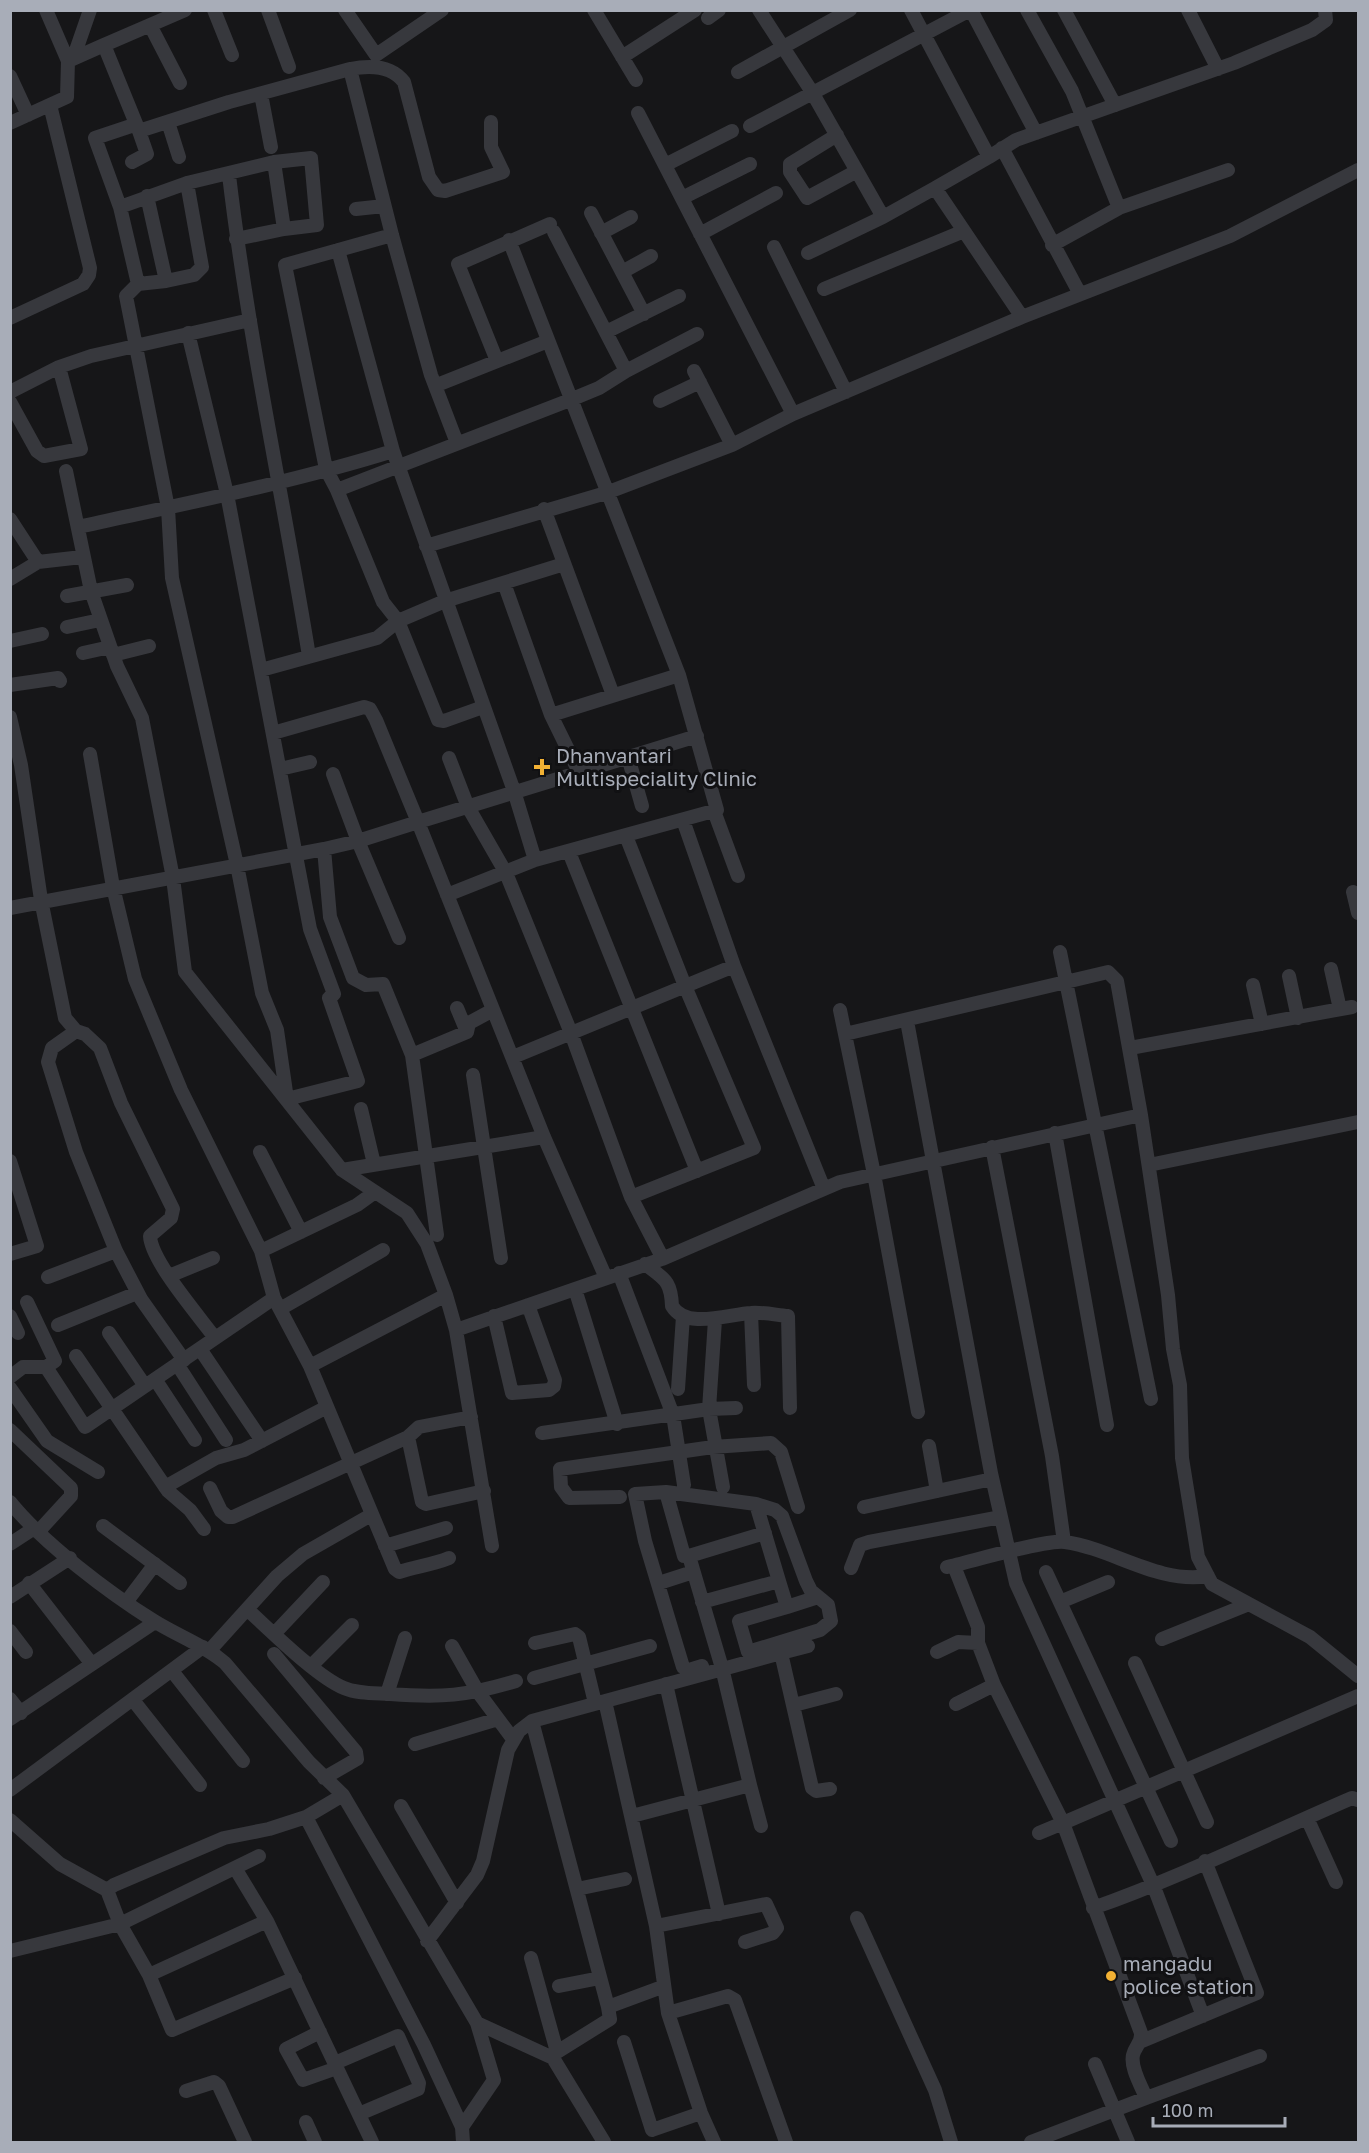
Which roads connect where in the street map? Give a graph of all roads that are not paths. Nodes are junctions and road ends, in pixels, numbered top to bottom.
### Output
1 (46, 10) edge
2 (90, 10) edge
3 (185, 10) edge
4 (214, 10) edge
5 (268, 10) edge
6 (345, 10) edge
7 (442, 10) edge
8 (594, 10) edge
9 (695, 10) edge
10 (759, 10) edge
11 (850, 10) edge
12 (911, 10) edge
13 (970, 10) edge
14 (1027, 10) edge
15 (1064, 10) edge
16 (1188, 10) edge
17 (1325, 10) edge
18 (421, 16) edge
19 (150, 25) junction
20 (923, 35) junction
21 (104, 45) junction
22 (783, 46) junction
23 (232, 55) dead end
24 (622, 57) junction
25 (71, 60) junction
26 (289, 67) dead end
27 (350, 69) junction
28 (1218, 69) junction
29 (738, 72) dead end
30 (10, 76) edge
31 (636, 80) dead end
32 (180, 83) dead end
33 (812, 92) junction
34 (261, 93) junction
35 (50, 105) junction
36 (1115, 105) junction
37 (638, 113) dead end
38 (28, 115) junction
39 (1081, 116) junction
40 (168, 122) junction
41 (491, 122) dead end
42 (10, 123) edge
43 (750, 126) dead end
44 (136, 128) junction
45 (732, 131) dead end
46 (1036, 133) junction
47 (837, 135) junction
48 (271, 147) dead end
49 (1002, 148) junction
50 (179, 157) dead end
51 (989, 157) junction
52 (132, 162) dead end
53 (274, 162) junction
54 (750, 164) dead end
55 (665, 165) junction
56 (1228, 170) dead end
57 (1359, 170) edge
58 (857, 171) junction
59 (229, 175) junction
60 (187, 183) junction
61 (935, 188) junction
62 (776, 193) dead end
63 (147, 196) junction
64 (682, 198) junction
65 (384, 206) junction
66 (120, 207) junction
67 (1119, 208) junction
68 (356, 209) dead end
69 (591, 213) dead end
70 (631, 217) dead end
71 (883, 217) junction
72 (284, 229) junction
73 (964, 231) junction
74 (601, 233) junction
75 (700, 234) junction
76 (392, 235) junction
77 (236, 239) junction
78 (509, 240) junction
79 (1052, 244) junction
80 (774, 247) dead end
81 (338, 250) junction
82 (808, 253) dead end
83 (651, 256) dead end
84 (622, 272) junction
85 (166, 281) junction
86 (138, 284) junction
87 (824, 289) dead end
88 (1080, 294) junction
89 (679, 296) dead end
90 (644, 314) junction
91 (1022, 316) junction
92 (10, 318) edge
93 (250, 320) junction
94 (606, 332) junction
95 (188, 333) junction
96 (697, 334) dead end
97 (548, 341) junction
98 (136, 346) junction
99 (497, 361) junction
100 (59, 367) junction
101 (626, 371) junction
102 (436, 385) junction
103 (10, 392) edge
104 (846, 392) junction
105 (570, 400) junction
106 (660, 401) dead end
107 (10, 402) edge
108 (793, 414) junction
109 (457, 443) junction
110 (732, 445) junction
111 (393, 451) junction
112 (398, 466) junction
113 (326, 469) junction
114 (66, 471) dead end
115 (280, 482) junction
116 (337, 490) junction
117 (606, 493) junction
118 (227, 494) junction
119 (168, 508) junction
120 (544, 509) junction
121 (10, 519) edge
122 (78, 527) junction
123 (426, 546) junction
124 (82, 557) junction
125 (38, 562) junction
126 (564, 564) junction
127 (10, 579) edge
128 (504, 583) junction
129 (128, 585) dead end
130 (90, 591) junction
131 (66, 596) dead end
132 (445, 601) junction
133 (100, 620) junction
134 (398, 621) junction
135 (67, 627) dead end
136 (42, 634) dead end
137 (10, 641) edge
138 (149, 646) dead end
139 (112, 651) junction
140 (83, 653) dead end
141 (309, 656) junction
142 (261, 670) junction
143 (679, 675) junction
144 (60, 681) dead end
145 (10, 685) edge
146 (613, 695) junction
147 (483, 707) junction
148 (551, 715) junction
149 (10, 717) edge
150 (273, 733) junction
151 (698, 736) junction
152 (90, 754) dead end
153 (628, 757) junction
154 (449, 758) dead end
155 (310, 762) dead end
156 (280, 769) junction
157 (579, 772) junction
158 (333, 774) dead end
159 (514, 791) junction
160 (642, 806) dead end
161 (468, 807) junction
162 (714, 812) junction
163 (683, 820) junction
164 (418, 822) junction
165 (626, 836) junction
166 (358, 840) junction
167 (324, 849) junction
168 (569, 852) junction
169 (296, 853) junction
170 (535, 860) junction
171 (237, 865) junction
172 (506, 873) junction
173 (738, 876) dead end
174 (173, 878) junction
175 (113, 887) junction
176 (1353, 892) dead end
177 (447, 895) junction
178 (42, 900) junction
179 (10, 908) edge
180 (1359, 913) edge
181 (399, 938) dead end
182 (1060, 952) dead end
183 (734, 966) junction
184 (1330, 969) dead end
185 (1289, 976) dead end
186 (1066, 982) junction
187 (1253, 985) dead end
188 (685, 986) junction
189 (457, 1008) dead end
190 (631, 1008) junction
191 (493, 1010) junction
192 (840, 1010) dead end
193 (1298, 1018) junction
194 (907, 1021) junction
195 (1262, 1024) junction
196 (76, 1031) junction
197 (467, 1032) junction
198 (571, 1033) junction
199 (845, 1034) junction
200 (1130, 1048) junction
201 (412, 1055) junction
202 (513, 1057) junction
203 (473, 1075) dead end
204 (288, 1100) junction
205 (361, 1109) dead end
206 (1142, 1115) junction
207 (1359, 1122) edge
208 (1094, 1125) junction
209 (1055, 1133) junction
210 (544, 1137) junction
211 (484, 1147) junction
212 (992, 1148) junction
213 (260, 1152) dead end
214 (426, 1155) junction
215 (10, 1161) edge
216 (933, 1161) junction
217 (374, 1164) junction
218 (1149, 1165) junction
219 (342, 1170) junction
220 (697, 1171) junction
221 (874, 1174) junction
222 (824, 1189) junction
223 (375, 1192) junction
224 (631, 1197) junction
225 (301, 1232) junction
226 (437, 1235) dead end
227 (384, 1250) dead end
228 (116, 1251) junction
229 (261, 1251) junction
230 (10, 1254) edge
231 (662, 1257) junction
232 (213, 1258) dead end
233 (501, 1258) dead end
234 (645, 1264) junction
235 (619, 1272) junction
236 (169, 1276) junction
237 (48, 1277) dead end
238 (606, 1278) junction
239 (575, 1289) junction
240 (137, 1293) junction
241 (446, 1295) junction
242 (27, 1302) dead end
243 (277, 1303) junction
244 (528, 1305) junction
245 (751, 1313) junction
246 (10, 1316) edge
247 (683, 1316) junction
248 (494, 1317) junction
249 (715, 1320) junction
250 (58, 1325) dead end
251 (456, 1330) junction
252 (18, 1333) dead end
253 (109, 1333) dead end
254 (215, 1338) junction
255 (200, 1349) junction
256 (76, 1356) dead end
257 (181, 1362) junction
258 (310, 1366) junction
259 (46, 1367) junction
260 (10, 1377) edge
261 (150, 1383) junction
262 (754, 1385) dead end
263 (10, 1388) edge
264 (678, 1389) dead end
265 (1151, 1400) dead end
266 (327, 1407) junction
267 (112, 1408) junction
268 (736, 1408) dead end
269 (790, 1408) dead end
270 (709, 1409) junction
271 (918, 1412) dead end
272 (673, 1415) junction
273 (471, 1417) junction
274 (616, 1424) junction
275 (1107, 1425) dead end
276 (10, 1430) edge
277 (542, 1433) dead end
278 (408, 1437) junction
279 (195, 1440) dead end
280 (226, 1440) dead end
281 (262, 1441) junction
282 (929, 1446) dead end
283 (713, 1447) junction
284 (680, 1451) junction
285 (350, 1463) junction
286 (98, 1472) dead end
287 (992, 1479) junction
288 (684, 1485) dead end
289 (165, 1487) junction
290 (723, 1487) dead end
291 (210, 1488) dead end
292 (484, 1491) junction
293 (937, 1491) junction
294 (666, 1492) junction
295 (620, 1497) dead end
296 (10, 1502) edge
297 (756, 1504) junction
298 (798, 1507) dead end
299 (864, 1507) dead end
300 (371, 1515) junction
301 (1000, 1517) junction
302 (103, 1526) dead end
303 (446, 1528) dead end
304 (204, 1529) dead end
305 (35, 1530) junction
306 (765, 1533) junction
307 (1064, 1542) junction
308 (10, 1544) edge
309 (385, 1546) junction
310 (492, 1546) dead end
311 (1008, 1553) junction
312 (688, 1556) junction
313 (70, 1557) junction
314 (449, 1558) dead end
315 (155, 1564) junction
316 (851, 1568) dead end
317 (693, 1572) junction
318 (1046, 1572) dead end
319 (1208, 1576) junction
320 (779, 1581) junction
321 (323, 1582) dead end
322 (1108, 1582) dead end
323 (29, 1583) junction
324 (180, 1583) dead end
325 (658, 1583) junction
326 (10, 1597) edge
327 (818, 1597) junction
328 (127, 1601) junction
329 (702, 1602) junction
330 (1060, 1602) junction
331 (1249, 1604) junction
332 (787, 1607) junction
333 (248, 1610) junction
334 (155, 1622) junction
335 (352, 1625) dead end
336 (10, 1631) edge
337 (274, 1634) junction
338 (405, 1638) dead end
339 (1162, 1640) dead end
340 (535, 1643) dead end
341 (978, 1643) junction
342 (452, 1646) dead end
343 (808, 1646) dead end
344 (650, 1647) dead end
345 (206, 1648) junction
346 (26, 1652) dead end
347 (937, 1652) dead end
348 (781, 1653) junction
349 (274, 1654) dead end
350 (91, 1663) junction
351 (1135, 1663) dead end
352 (721, 1664) junction
353 (312, 1665) junction
354 (586, 1665) junction
355 (172, 1671) junction
356 (1359, 1676) edge
357 (534, 1678) dead end
358 (516, 1681) dead end
359 (666, 1684) junction
360 (994, 1685) junction
361 (478, 1692) junction
362 (387, 1694) junction
363 (836, 1694) dead end
364 (1359, 1696) edge
365 (10, 1699) edge
366 (133, 1700) junction
367 (600, 1702) junction
368 (956, 1704) dead end
369 (794, 1705) junction
370 (16, 1716) edge
371 (498, 1719) junction
372 (532, 1721) junction
373 (513, 1739) junction
374 (415, 1744) dead end
375 (243, 1761) dead end
376 (1182, 1771) junction
377 (324, 1778) junction
378 (200, 1785) dead end
379 (750, 1785) junction
380 (1145, 1787) junction
381 (830, 1789) dead end
382 (10, 1790) edge
383 (343, 1795) junction
384 (694, 1800) junction
385 (1114, 1800) junction
386 (1359, 1800) edge
387 (401, 1806) dead end
388 (632, 1816) junction
389 (306, 1817) junction
390 (1307, 1818) junction
391 (10, 1820) edge
392 (1207, 1822) dead end
393 (1063, 1823) junction
394 (761, 1826) dead end
395 (1039, 1833) dead end
396 (1171, 1841) dead end
397 (259, 1856) dead end
398 (1205, 1862) junction
399 (235, 1868) junction
400 (625, 1879) dead end
401 (1336, 1882) dead end
402 (1154, 1887) junction
403 (577, 1889) junction
404 (107, 1890) junction
405 (457, 1904) junction
406 (1093, 1908) junction
407 (719, 1914) junction
408 (857, 1918) dead end
409 (267, 1921) junction
410 (120, 1924) junction
411 (656, 1926) junction
412 (427, 1941) junction
413 (745, 1942) dead end
414 (10, 1950) edge
415 (531, 1958) dead end
416 (149, 1975) junction
417 (295, 1977) junction
418 (600, 1978) junction
419 (559, 1986) dead end
420 (662, 1987) junction
421 (608, 2007) junction
422 (668, 2013) junction
423 (1203, 2016) junction
424 (477, 2023) junction
425 (320, 2032) junction
426 (1142, 2040) junction
427 (624, 2042) dead end
428 (555, 2055) junction
429 (1260, 2056) dead end
430 (1095, 2064) dead end
431 (336, 2065) junction
432 (186, 2091) dead end
433 (1146, 2098) junction
434 (1114, 2110) junction
435 (701, 2113) junction
436 (359, 2114) junction
437 (306, 2122) dead end
438 (462, 2127) junction
439 (1061, 2137) edge
440 (245, 2142) edge
441 (315, 2142) edge
442 (372, 2142) edge
443 (464, 2142) edge
444 (604, 2142) edge
445 (714, 2142) edge
446 (786, 2142) edge
447 (951, 2142) edge
448 (1031, 2142) edge
449 (1128, 2142) edge

1 - 25 street
2 - 25 street
3 - 19 street
4 - 23 street
5 - 26 street
6 - 18 street
7 - 18 street
8 - 24 street
9 - 24 street
10 - 22 street
11 - 22 street
12 - 20 street
13 - 20 street
13 - 46 street
14 - 39 street
15 - 36 street
16 - 28 street
17 - 28 street
19 - 21 street
19 - 32 street
20 - 33 street
20 - 51 street
21 - 25 street
21 - 44 street
22 - 29 street
22 - 33 street
24 - 31 street
25 - 35 street
27 - 34 street
27 - 41 street
27 - 65 street
28 - 36 street
30 - 38 street
33 - 43 street
33 - 47 street
34 - 40 street
34 - 48 street
35 - 38 street
35 - 92 street
36 - 39 street
37 - 55 street
38 - 42 street
39 - 46 street
39 - 67 street
40 - 44 street
40 - 50 street
44 - 52 street
44 - 66 street
45 - 55 street
46 - 49 street
47 - 58 street
47 - 58 street
49 - 51 street
49 - 79 street
51 - 61 street
53 - 59 street
53 - 72 street
53 - 72 street
54 - 64 street
55 - 64 street
56 - 67 street
57 - 88 street
58 - 71 street
59 - 60 street
59 - 77 street
60 - 63 street
60 - 85 street
61 - 71 street
61 - 73 street
62 - 75 street
63 - 66 street
63 - 85 street
64 - 75 street
65 - 68 street
65 - 76 street
66 - 86 street
67 - 79 street
69 - 74 street
70 - 74 street
71 - 82 street
72 - 77 street
73 - 87 street
73 - 91 street
74 - 84 street
75 - 108 street
76 - 81 street
76 - 102 street
77 - 93 street
78 - 94 street
78 - 97 street
78 - 99 street
79 - 88 street
80 - 104 street
81 - 111 street
81 - 113 street
83 - 84 street
84 - 90 street
85 - 86 street
86 - 98 street
88 - 91 street
89 - 90 street
90 - 94 street
91 - 104 street
93 - 95 street
93 - 115 street
94 - 101 street
95 - 98 street
95 - 118 street
96 - 101 street
97 - 99 street
97 - 105 street
98 - 100 street
98 - 119 street
99 - 102 street
100 - 103 street
100 - 107 street
101 - 105 street
102 - 109 street
104 - 108 street
105 - 109 street
105 - 117 street
106 - 110 street
108 - 110 street
109 - 112 street
110 - 117 street
111 - 112 street
111 - 113 street
112 - 116 street
112 - 123 street
113 - 115 street
113 - 116 street
114 - 122 street
115 - 118 street
115 - 141 street
116 - 134 street
117 - 120 street
117 - 143 street
118 - 119 street
118 - 142 street
119 - 122 street
119 - 171 street
120 - 123 street
120 - 126 street
121 - 125 street
122 - 124 street
123 - 132 street
124 - 125 street
124 - 130 street
125 - 127 street
126 - 128 street
126 - 146 street
128 - 132 street
128 - 148 street
129 - 130 street
130 - 131 street
130 - 133 street
132 - 134 street
132 - 147 street
133 - 135 street
133 - 139 street
134 - 141 street
134 - 147 street
136 - 137 street
138 - 139 street
139 - 140 street
139 - 174 street
141 - 142 street
142 - 150 street
143 - 146 street
143 - 151 street
144 - 145 street
146 - 148 street
147 - 159 street
148 - 157 street
149 - 178 street
150 - 156 street
150 - 164 street
151 - 153 street
151 - 162 street
152 - 175 street
153 - 157 street
153 - 160 street
154 - 161 street
155 - 156 street
156 - 169 street
157 - 159 street
158 - 166 street
159 - 161 street
159 - 170 street
161 - 164 street
161 - 172 street
162 - 163 street
162 - 173 street
163 - 165 street
163 - 183 street
164 - 166 street
164 - 177 street
165 - 168 street
165 - 188 street
166 - 167 street
166 - 181 street
167 - 169 street
167 - 201 street
168 - 170 street
168 - 190 street
169 - 171 street
169 - 204 street
170 - 172 street
171 - 174 street
171 - 204 street
172 - 177 street
172 - 198 street
174 - 175 street
174 - 204 street
175 - 178 street
175 - 229 street
176 - 180 street
177 - 191 street
178 - 179 street
178 - 196 street
182 - 186 street
183 - 188 street
183 - 222 street
184 - 193 street
185 - 193 street
186 - 194 street
186 - 200 street
186 - 208 street
187 - 195 street
188 - 190 street
188 - 220 street
189 - 197 street
190 - 198 street
190 - 220 street
191 - 197 street
191 - 202 street
192 - 199 street
193 - 195 street
194 - 199 street
194 - 216 street
195 - 200 street
196 - 228 street
196 - 236 street
197 - 201 street
198 - 202 street
198 - 224 street
199 - 221 street
200 - 206 street
201 - 214 street
202 - 210 street
203 - 211 street
204 - 219 street
205 - 217 street
206 - 208 street
206 - 218 street
207 - 218 street
208 - 209 street
208 - 265 street
209 - 212 street
209 - 275 street
210 - 211 street
210 - 238 street
211 - 214 street
211 - 233 street
212 - 216 street
212 - 307 street
213 - 225 street
214 - 217 street
214 - 226 street
215 - 230 street
216 - 221 street
216 - 287 street
217 - 219 street
218 - 319 street
219 - 223 street
220 - 224 street
221 - 222 street
221 - 271 street
222 - 231 street
223 - 225 street
223 - 241 street
224 - 231 street
225 - 229 street
227 - 243 street
228 - 237 street
228 - 240 street
229 - 243 street
231 - 234 street
232 - 236 street
234 - 235 street
234 - 247 street
235 - 238 street
235 - 272 street
236 - 254 street
238 - 239 street
239 - 244 street
239 - 274 street
240 - 250 street
240 - 257 street
241 - 251 street
241 - 258 street
242 - 259 street
243 - 254 street
243 - 258 street
244 - 248 street
244 - 248 street
245 - 249 street
245 - 262 street
245 - 269 street
246 - 252 street
247 - 249 street
247 - 264 street
248 - 251 street
249 - 270 street
251 - 273 street
253 - 261 street
254 - 255 street
255 - 257 street
255 - 281 street
256 - 267 street
257 - 261 street
257 - 280 street
258 - 266 street
259 - 260 street
259 - 267 street
261 - 267 street
261 - 279 street
263 - 286 street
266 - 281 street
266 - 285 street
267 - 289 street
268 - 270 street
270 - 272 street
270 - 283 street
272 - 274 street
272 - 284 street
273 - 278 street
273 - 292 street
274 - 277 street
276 - 305 street
278 - 285 street
278 - 292 street
281 - 289 street
282 - 293 street
283 - 284 street
283 - 290 street
283 - 298 street
284 - 288 street
284 - 295 street
285 - 291 street
285 - 300 street
287 - 293 street
287 - 301 street
289 - 304 street
292 - 310 street
293 - 299 street
294 - 297 street
294 - 312 street
294 - 325 street
296 - 305 street
297 - 306 street
297 - 327 street
300 - 309 street
300 - 333 street
301 - 311 street
301 - 316 street
302 - 315 street
303 - 309 street
305 - 308 street
305 - 313 street
306 - 312 street
306 - 320 street
307 - 311 street
307 - 319 street
309 - 314 street
311 - 341 street
311 - 385 street
312 - 317 street
313 - 323 street
313 - 328 street
315 - 324 street
315 - 328 street
317 - 325 street
317 - 329 street
318 - 330 street
319 - 331 street
320 - 329 street
320 - 332 street
321 - 337 street
322 - 330 street
323 - 326 street
323 - 350 street
325 - 352 street
327 - 332 street
327 - 332 street
328 - 334 street
329 - 352 street
330 - 380 street
331 - 339 street
331 - 356 street
333 - 337 street
333 - 345 street
334 - 345 street
334 - 350 street
335 - 353 street
336 - 346 street
337 - 353 street
338 - 362 street
340 - 354 street
341 - 347 street
341 - 360 street
342 - 361 street
343 - 348 street
344 - 354 street
345 - 355 street
345 - 377 street
348 - 352 street
348 - 369 street
349 - 377 street
350 - 370 street
351 - 376 street
352 - 359 street
352 - 379 street
353 - 362 street
354 - 357 street
354 - 367 street
355 - 366 street
355 - 375 street
358 - 361 street
359 - 367 street
359 - 384 street
360 - 368 street
360 - 393 street
361 - 362 street
361 - 371 street
363 - 369 street
364 - 376 street
365 - 370 street
366 - 378 street
366 - 382 street
367 - 372 street
367 - 388 street
369 - 381 street
371 - 373 street
371 - 374 street
372 - 373 street
372 - 403 street
373 - 405 street
376 - 380 street
376 - 392 street
377 - 383 street
379 - 384 street
379 - 394 street
380 - 385 street
380 - 396 street
383 - 389 street
383 - 412 street
384 - 388 street
384 - 407 street
385 - 393 street
385 - 402 street
386 - 390 street
387 - 405 street
388 - 411 street
389 - 404 street
389 - 438 street
390 - 398 street
390 - 401 street
391 - 404 street
393 - 395 street
393 - 406 street
397 - 399 street
398 - 402 street
398 - 423 street
399 - 409 street
399 - 410 street
400 - 403 street
402 - 406 street
402 - 423 street
403 - 418 street
404 - 410 street
405 - 412 street
406 - 426 street
407 - 411 street
407 - 413 street
408 - 447 street
409 - 416 street
409 - 417 street
410 - 414 street
410 - 416 street
411 - 420 street
412 - 424 street
415 - 428 street
416 - 417 street
417 - 425 street
418 - 419 street
418 - 421 street
420 - 421 street
420 - 422 street
421 - 428 street
422 - 435 street
422 - 446 street
423 - 426 street
424 - 428 street
424 - 438 street
425 - 431 street
425 - 431 street
426 - 433 street
427 - 435 street
428 - 444 street
429 - 433 street
430 - 434 street
431 - 436 street
431 - 436 street
432 - 440 street
433 - 434 street
434 - 439 street
434 - 449 street
435 - 445 street
436 - 442 street
437 - 441 street
438 - 443 street
439 - 448 street

